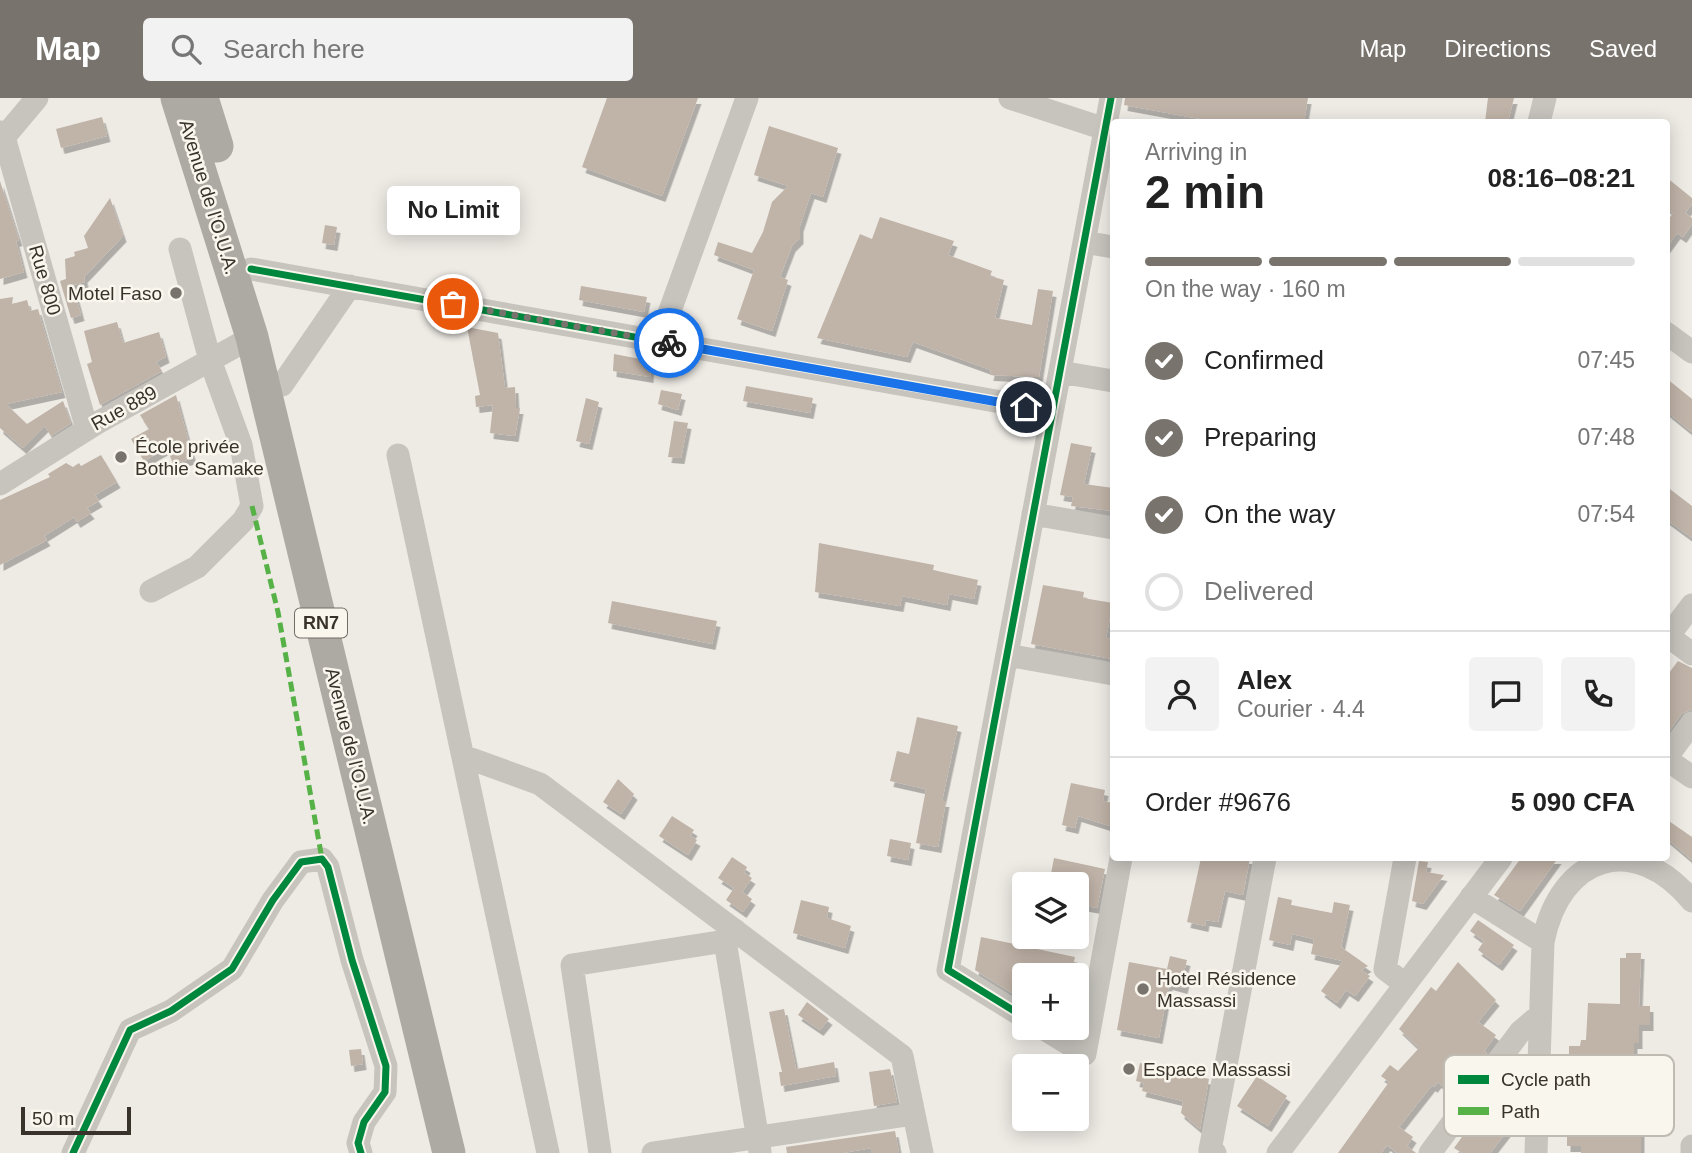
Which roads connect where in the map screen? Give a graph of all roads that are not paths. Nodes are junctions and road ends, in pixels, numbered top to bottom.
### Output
1 (37, 98) edge
2 (177, 98) edge
3 (202, 98) edge
4 (747, 98) edge
5 (1010, 98) edge
6 (1545, 98) edge
7 (1111, 117) edge
8 (1540, 119) edge
9 (1110, 122) edge
10 (1, 137) edge
11 (1084, 242) junction
12 (1110, 246) edge
13 (180, 249) dead end
14 (251, 269) junction
15 (350, 286) junction
16 (1670, 336) edge
17 (252, 337) junction
18 (659, 341) junction
19 (1692, 352) edge
20 (210, 360) junction
21 (1060, 372) junction
22 (1110, 380) edge
23 (282, 384) junction
24 (1052, 411) junction
25 (87, 429) junction
26 (398, 455) dead end
27 (6, 472) edge
28 (1033, 514) junction
29 (1110, 527) edge
30 (151, 591) dead end
31 (1692, 605) edge
32 (1670, 634) edge
33 (1670, 640) edge
34 (1007, 654) junction
35 (1692, 654) edge
36 (1110, 673) edge
37 (1692, 723) edge
38 (1670, 753) edge
39 (463, 756) junction
40 (1670, 761) edge
41 (1692, 777) edge
42 (1120, 861) edge
43 (1264, 861) edge
44 (1404, 861) edge
45 (1499, 861) edge
46 (1588, 861) edge
47 (1630, 861) edge
48 (1471, 897) junction
49 (1692, 901) edge
50 (730, 936) junction
51 (1543, 942) junction
52 (1405, 984) junction
53 (1012, 1010) edge
54 (1540, 1015) junction
55 (1089, 1032) edge
56 (1062, 1040) edge
57 (1088, 1040) edge
58 (1503, 1055) edge
59 (1539, 1055) edge
60 (914, 1114) junction
61 (1444, 1134) edge
62 (759, 1145) edge
63 (1692, 1146) edge
64 (73, 1153) edge
65 (361, 1153) edge
66 (449, 1153) edge
67 (472, 1153) edge
68 (548, 1153) edge
69 (600, 1153) edge
70 (653, 1153) edge
71 (922, 1153) edge
72 (1215, 1153) edge
73 (1278, 1153) edge
74 (1430, 1153) edge
75 (1692, 1153) edge

1 - 10 street
2 - 17 highway, Avenue de l'O.U.A. / RN7
3 - 14 highway, Avenue de l'O.U.A. / RN7
4 - 18 street
5 - 7 street
6 - 8 street
9 - 11 street
10 - 25 street, Rue 800
11 - 12 street
11 - 21 street
13 - 20 street
14 - 15 street
14 - 23 highway, Avenue de l'O.U.A. / RN7
15 - 18 street
15 - 23 street
16 - 19 street
17 - 20 street, Rue 889
17 - 66 highway, Avenue de l'O.U.A. / RN7
18 - 24 street
20 - 25 street, Rue 889
20 - 30 street
21 - 22 street
21 - 24 street
23 - 67 highway, Avenue de l'O.U.A. / RN7
24 - 28 street
25 - 27 street, Rue 889
26 - 39 street
28 - 29 street
28 - 34 street
31 - 32 street
33 - 35 street
34 - 36 street
34 - 53 street
37 - 38 street
39 - 50 street
39 - 68 street
40 - 41 street
42 - 55 street
43 - 72 street
44 - 52 street
45 - 48 street
46 - 51 street
47 - 49 street
48 - 51 street
48 - 52 street
50 - 60 street
50 - 62 street
50 - 69 street
51 - 54 street
52 - 73 street
54 - 58 street
54 - 59 street
56 - 57 street
60 - 62 street
60 - 71 street
61 - 74 street
62 - 70 street
63 - 75 street
64 - 65 street

